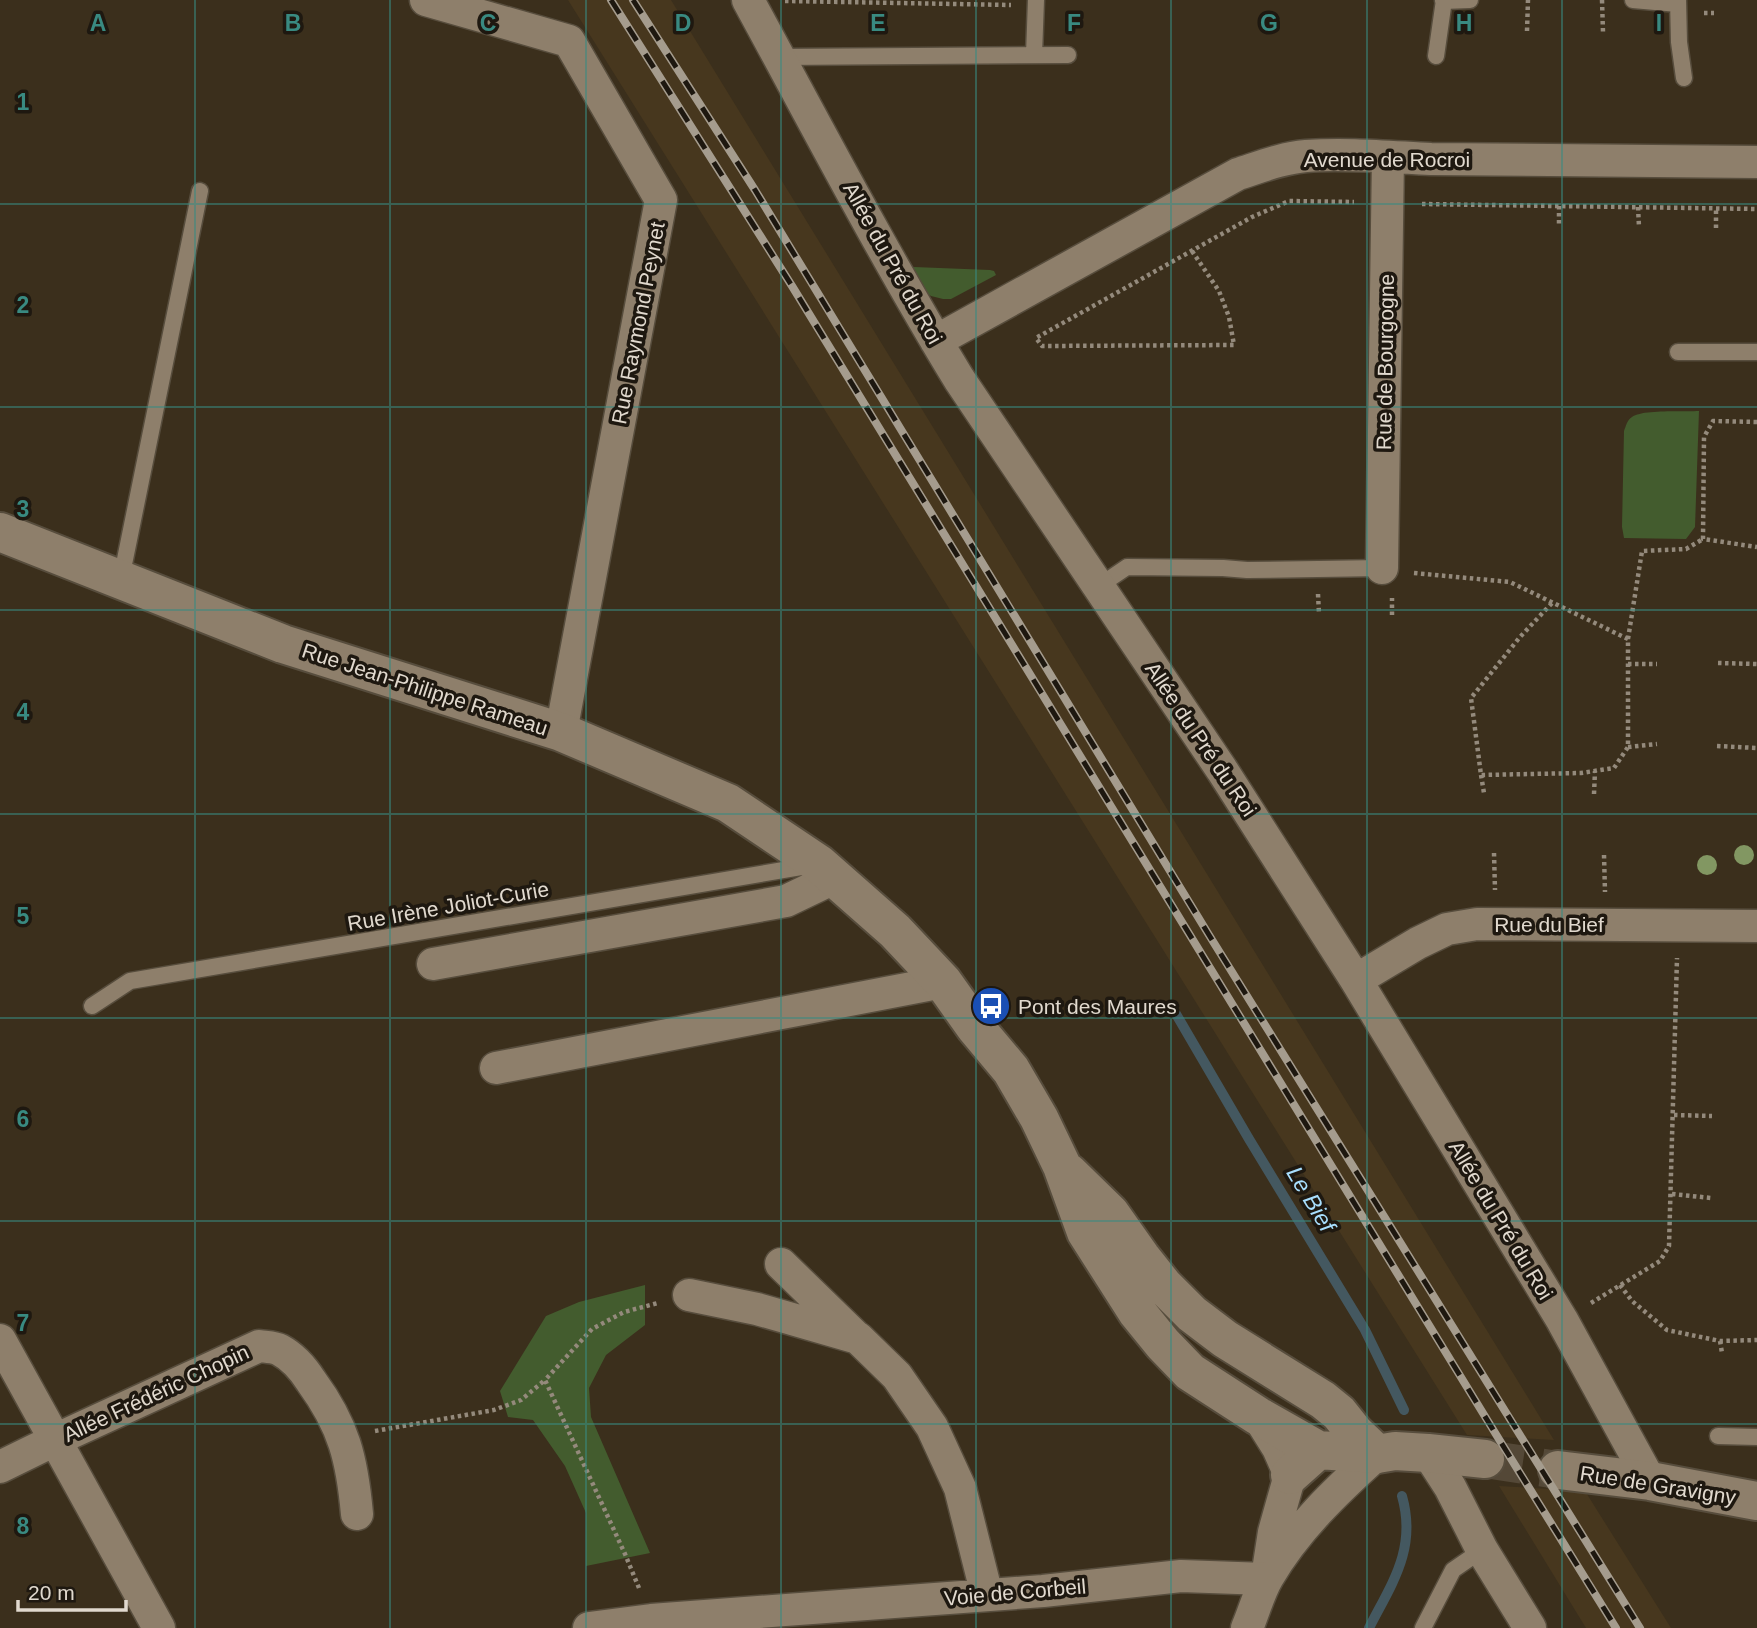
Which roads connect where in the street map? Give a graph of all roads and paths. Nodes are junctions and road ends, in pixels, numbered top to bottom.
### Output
1 (426, 0) edge
2 (1470, 0) edge
3 (1528, 0) edge
4 (1602, 0) edge
5 (1633, 0) edge
6 (762, 1) edge
7 (1444, 1) edge
8 (1678, 2) edge
9 (1036, 3) edge
10 (1527, 31) dead end
11 (1603, 32) dead end
12 (1034, 55) junction
13 (1068, 55) dead end
14 (1436, 55) dead end
15 (779, 57) junction
16 (1684, 78) dead end
17 (1388, 156) junction
18 (1757, 162) edge
19 (200, 191) dead end
20 (1387, 203) junction
21 (1559, 206) junction
22 (1638, 208) junction
23 (1716, 208) junction
24 (1756, 209) edge
25 (1757, 216) edge
26 (1559, 225) dead end
27 (1639, 227) dead end
28 (1716, 228) dead end
29 (1192, 251) junction
30 (936, 341) junction
31 (1678, 352) dead end
32 (1757, 352) edge
33 (1757, 422) edge
34 (0, 532) edge
35 (1703, 539) junction
36 (1757, 547) edge
37 (1382, 568) junction
38 (121, 580) junction
39 (1099, 586) junction
40 (1552, 603) junction
41 (1628, 639) junction
42 (1718, 663) dead end
43 (1628, 664) junction
44 (1657, 664) dead end
45 (1757, 664) edge
46 (561, 732) junction
47 (1657, 744) dead end
48 (1717, 746) dead end
49 (1628, 747) junction
50 (1757, 748) edge
51 (1595, 771) junction
52 (1481, 775) junction
53 (1484, 793) dead end
54 (1594, 794) dead end
55 (1494, 853) dead end
56 (1604, 855) dead end
57 (826, 871) junction
58 (1495, 902) dead end
59 (1605, 903) dead end
60 (1678, 925) junction
61 (1757, 926) edge
62 (433, 964) dead end
63 (1356, 980) junction
64 (943, 982) junction
65 (92, 1006) dead end
66 (496, 1068) dead end
67 (1674, 1115) junction
68 (1712, 1116) dead end
69 (1062, 1166) junction
70 (1672, 1194) junction
71 (1711, 1198) dead end
72 (781, 1264) dead end
73 (690, 1295) joint
74 (858, 1338) junction
75 (0, 1340) edge
76 (1757, 1340) edge
77 (1720, 1341) junction
78 (1722, 1353) dead end
79 (545, 1380) junction
80 (1258, 1416) junction
81 (343, 1436) junction
82 (1718, 1436) dead end
83 (1757, 1437) edge
84 (55, 1440) junction
85 (1318, 1450) junction
86 (1428, 1453) junction
87 (1377, 1454) junction
88 (1485, 1459) tunnel mouth
89 (0, 1467) edge
90 (1558, 1470) tunnel mouth
91 (1290, 1475) junction
92 (1650, 1481) junction
93 (1757, 1501) edge
94 (357, 1514) dead end
95 (1482, 1550) junction
96 (1266, 1579) junction
97 (987, 1595) junction
98 (651, 1620) junction
99 (159, 1628) edge
100 (589, 1628) edge
101 (1247, 1628) edge
102 (1423, 1628) edge
103 (1530, 1628) edge

1 - 46 street, Rue Raymond Peynet
2 - 7 lane
3 - 10 path
4 - 11 path
5 - 8 lane
6 - 9 path
6 - 15 street, Allée du Pré du Roi
7 - 14 lane
8 - 16 lane
9 - 12 lane
12 - 13 lane
12 - 15 lane
15 - 30 street, Allée du Pré du Roi
17 - 18 street, Avenue de Rocroi
17 - 20 street, Rue de Bourgogne
17 - 30 street, Avenue de Rocroi
19 - 38 lane
20 - 21 path
20 - 29 path
20 - 37 street, Rue de Bourgogne
21 - 22 path
21 - 26 path
22 - 23 path
22 - 27 path
23 - 24 path
23 - 28 path
24 - 25 path
29 - 29 path
30 - 39 street, Allée du Pré du Roi
31 - 32 lane
33 - 35 path
34 - 38 street, Rue Jean-Philippe Rameau
35 - 36 path
35 - 41 path
37 - 39 lane
37 - 40 path
38 - 46 street, Rue Jean-Philippe Rameau
39 - 63 street, Allée du Pré du Roi
40 - 41 path
40 - 52 path
41 - 43 path
42 - 45 path
43 - 44 path
43 - 49 path
46 - 57 street, Rue Jean-Philippe Rameau
47 - 49 path
48 - 50 path
49 - 51 path
51 - 52 path
51 - 54 path
52 - 53 path
55 - 58 path
56 - 59 path
57 - 62 street
57 - 64 street, Rue Jean-Philippe Rameau
57 - 65 lane, Rue Irène Joliot-Curie
60 - 61 street, Rue du Bief
60 - 63 street, Rue du Bief
60 - 67 path
63 - 92 street, Allée du Pré du Roi
64 - 66 street
64 - 69 street, Rue Jean-Philippe Rameau
67 - 68 path
67 - 70 path
69 - 80 street, Rue Jean-Philippe Rameau
69 - 87 street, Rue Jean-Philippe Rameau
70 - 71 path
70 - 77 path
72 - 74 street
73 - 74 street
73 - 79 path
74 - 97 street
75 - 84 street
76 - 77 path
77 - 78 path
79 - 81 path
79 - 98 path
80 - 85 street, Rue Jean-Philippe Rameau
80 - 91 street
81 - 84 street, Allée Frédéric Chopin
81 - 94 street, Allée Frédéric Chopin
82 - 83 lane
84 - 89 street, Allée Frédéric Chopin
84 - 99 street
85 - 87 street, Rue Jean-Philippe Rameau
85 - 91 street
86 - 87 street
86 - 88 street
86 - 95 street
87 - 96 street
90 - 92 street, Rue de Gravigny
91 - 96 street
92 - 93 street, Rue de Gravigny
95 - 102 lane
95 - 103 street
96 - 97 street, Voie de Corbeil
96 - 101 street
97 - 98 street, Voie de Corbeil
98 - 100 street, Voie de Corbeil

